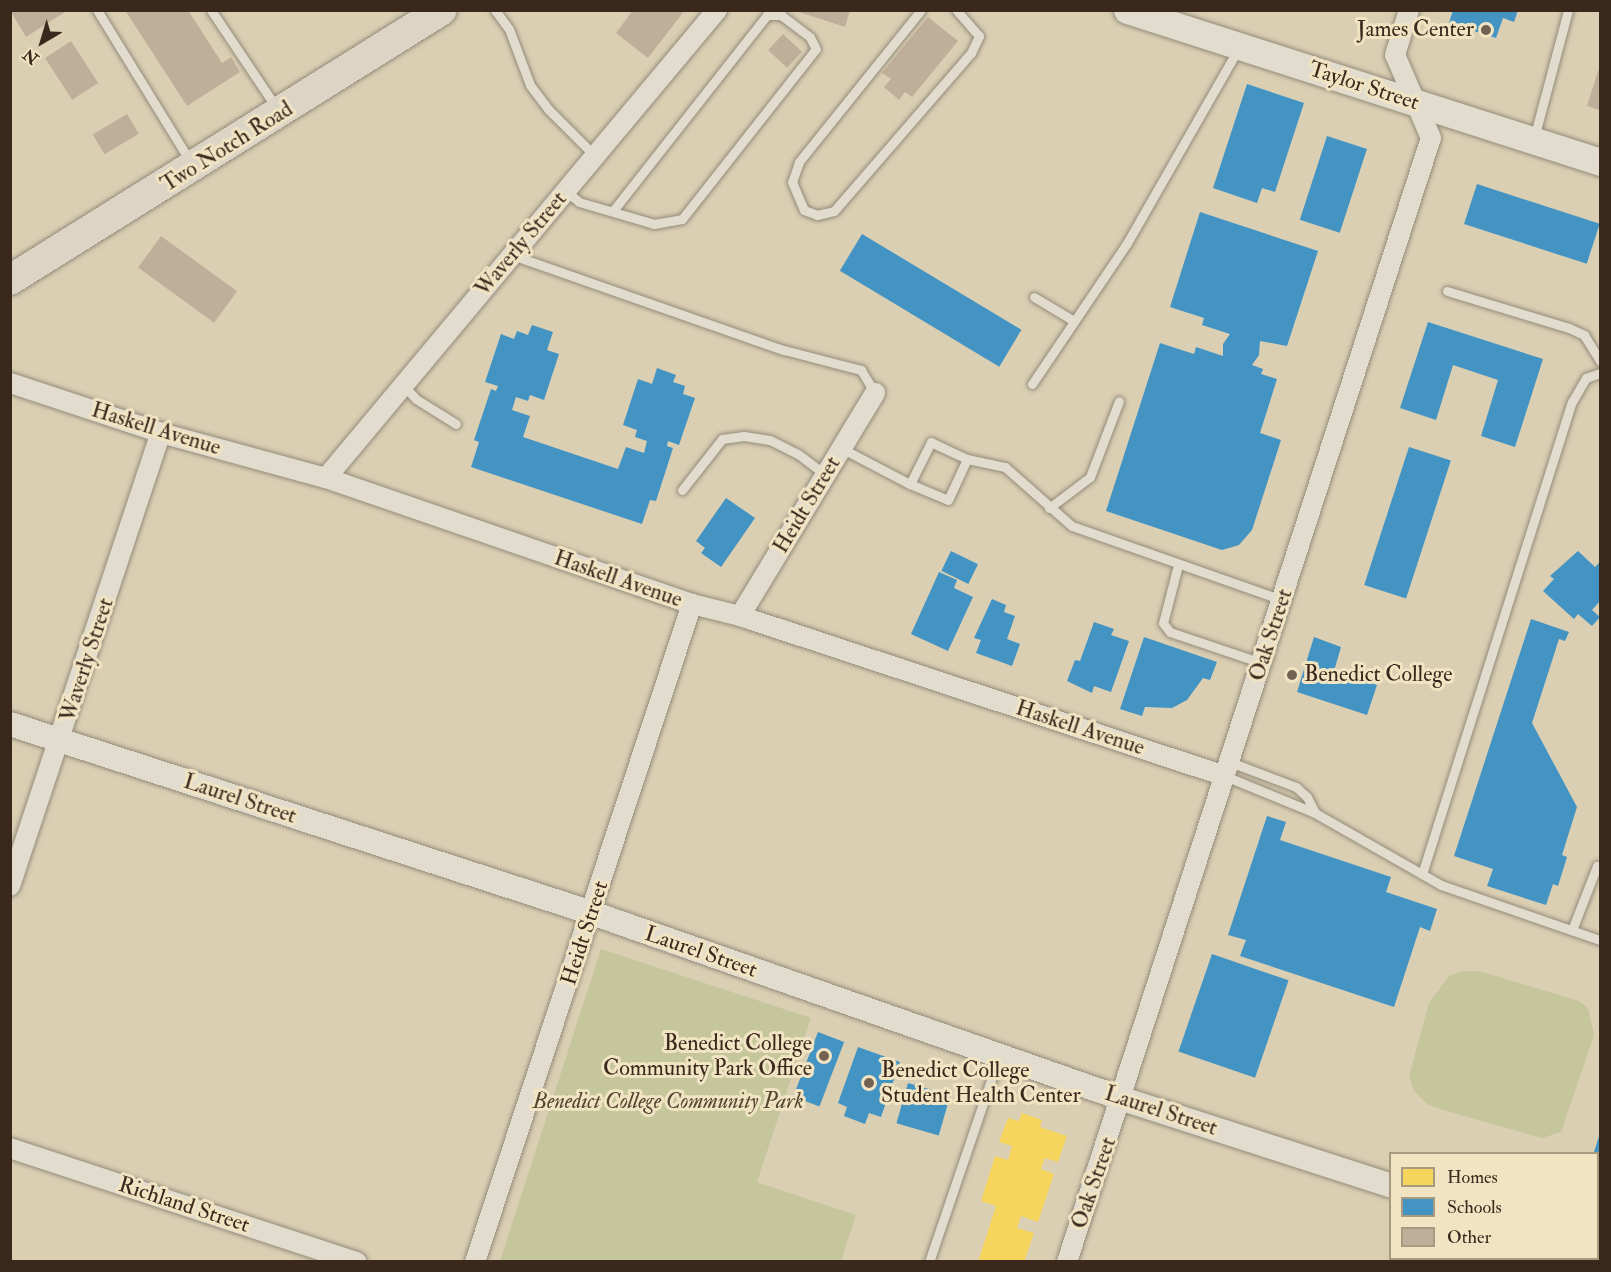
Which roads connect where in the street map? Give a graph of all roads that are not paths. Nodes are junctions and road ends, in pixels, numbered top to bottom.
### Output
1 (96, 10) edge
2 (211, 10) edge
3 (442, 10) edge
4 (495, 10) edge
5 (921, 10) edge
6 (956, 10) edge
7 (1126, 10) edge
8 (1409, 10) edge
9 (1568, 10) edge
10 (716, 11) edge
11 (1239, 47) junction
12 (1416, 103) junction
13 (280, 114) junction
14 (1533, 140) junction
15 (595, 156) junction
16 (1600, 162) edge
17 (194, 168) junction
18 (566, 190) junction
19 (613, 211) junction
20 (512, 255) junction
21 (10, 280) edge
22 (1447, 291) dead end
23 (1034, 297) dead end
24 (1074, 321) junction
25 (1600, 361) edge
26 (1600, 373) edge
27 (10, 382) edge
28 (1032, 384) dead end
29 (403, 386) junction
30 (875, 393) joint
31 (1119, 400) dead end
32 (456, 424) dead end
33 (161, 433) junction
34 (841, 448) junction
35 (967, 459) junction
36 (826, 475) junction
37 (326, 478) junction
38 (910, 484) junction
39 (682, 490) dead end
40 (1049, 508) junction
41 (1178, 566) junction
42 (1282, 600) junction
43 (692, 604) junction
44 (740, 616) junction
45 (1262, 663) junction
46 (10, 724) edge
47 (61, 741) junction
48 (1228, 769) junction
49 (1315, 813) junction
50 (1600, 867) edge
51 (1422, 874) junction
52 (10, 886) edge
53 (592, 913) junction
54 (1572, 930) junction
55 (1600, 940) edge
56 (999, 1056) junction
57 (1123, 1099) junction
58 (10, 1148) edge
59 (1389, 1185) edge
60 (357, 1262) edge
61 (475, 1262) edge
62 (929, 1262) edge
63 (1067, 1262) edge

1 - 17 lane
2 - 13 lane
3 - 13 main road, Two Notch Road
4 - 15 lane
5 - 6 lane
7 - 11 main road, Taylor Street
8 - 12 street, Oak Street
9 - 14 lane
10 - 15 street, Waverly Street
11 - 12 main road, Taylor Street
11 - 24 lane
12 - 14 main road, Taylor Street
12 - 42 street, Oak Street
13 - 17 main road, Two Notch Road
14 - 16 main road, Taylor Street
15 - 18 street, Waverly Street
17 - 21 main road, Two Notch Road
18 - 19 lane
18 - 20 street, Waverly Street
19 - 19 lane
20 - 29 street, Waverly Street
20 - 30 lane
22 - 25 lane
23 - 24 lane
24 - 28 lane
26 - 51 lane
27 - 33 street, Haskell Avenue
29 - 32 lane
29 - 37 street, Waverly Street
30 - 34 street, Heidt Street
31 - 40 lane
33 - 37 street, Haskell Avenue
33 - 47 street, Waverly Street
34 - 36 street, Heidt Street
34 - 38 lane
35 - 38 lane
35 - 38 lane
35 - 40 lane
36 - 39 lane
36 - 44 street, Heidt Street
37 - 43 street, Haskell Avenue
40 - 41 lane
41 - 42 lane
41 - 45 lane
42 - 45 street, Oak Street
43 - 44 street, Haskell Avenue
43 - 53 street, Heidt Street
44 - 48 street, Haskell Avenue
45 - 48 street, Oak Street
46 - 47 street, Laurel Street
47 - 52 street, Waverly Street
47 - 53 street, Laurel Street
48 - 49 lane
48 - 49 lane
48 - 57 street, Oak Street
49 - 51 lane
50 - 54 lane
51 - 54 lane
53 - 56 street, Laurel Street
53 - 61 street, Heidt Street
54 - 55 lane
56 - 57 street, Laurel Street
56 - 62 lane
57 - 59 street, Laurel Street
57 - 63 street, Oak Street
58 - 60 street, Richland Street

